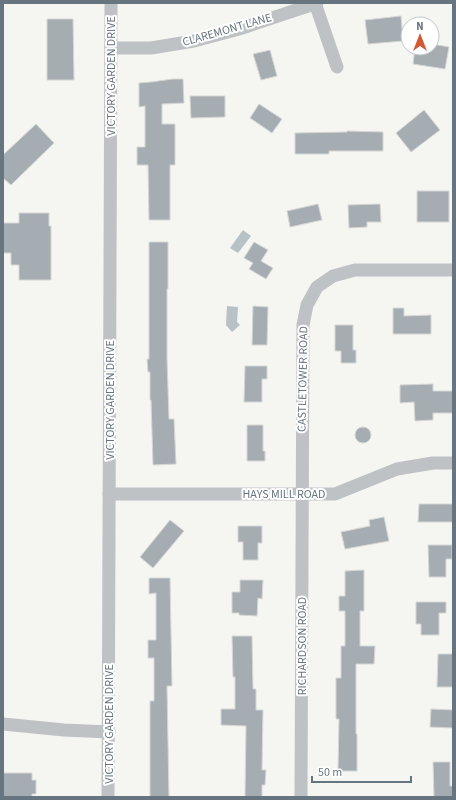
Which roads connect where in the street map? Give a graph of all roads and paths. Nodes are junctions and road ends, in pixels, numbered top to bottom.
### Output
1 (112, 3) edge
2 (316, 3) edge
3 (111, 48) junction
4 (337, 67) dead end
5 (453, 270) edge
6 (453, 462) edge
7 (109, 494) junction
8 (302, 494) junction
9 (3, 724) edge
10 (109, 732) junction
11 (108, 797) edge
12 (301, 797) edge

1 - 3 street, VICTORY GARDEN DRIVE
2 - 3 street, CLAREMONT LANE
2 - 4 street
3 - 7 street, VICTORY GARDEN DRIVE
5 - 8 street, CASTLETOWER ROAD
6 - 8 street, HAYS MILL ROAD
7 - 8 street, HAYS MILL ROAD
7 - 10 street, VICTORY GARDEN DRIVE
8 - 12 street, RICHARDSON ROAD
9 - 10 street
10 - 11 street, VICTORY GARDEN DRIVE

